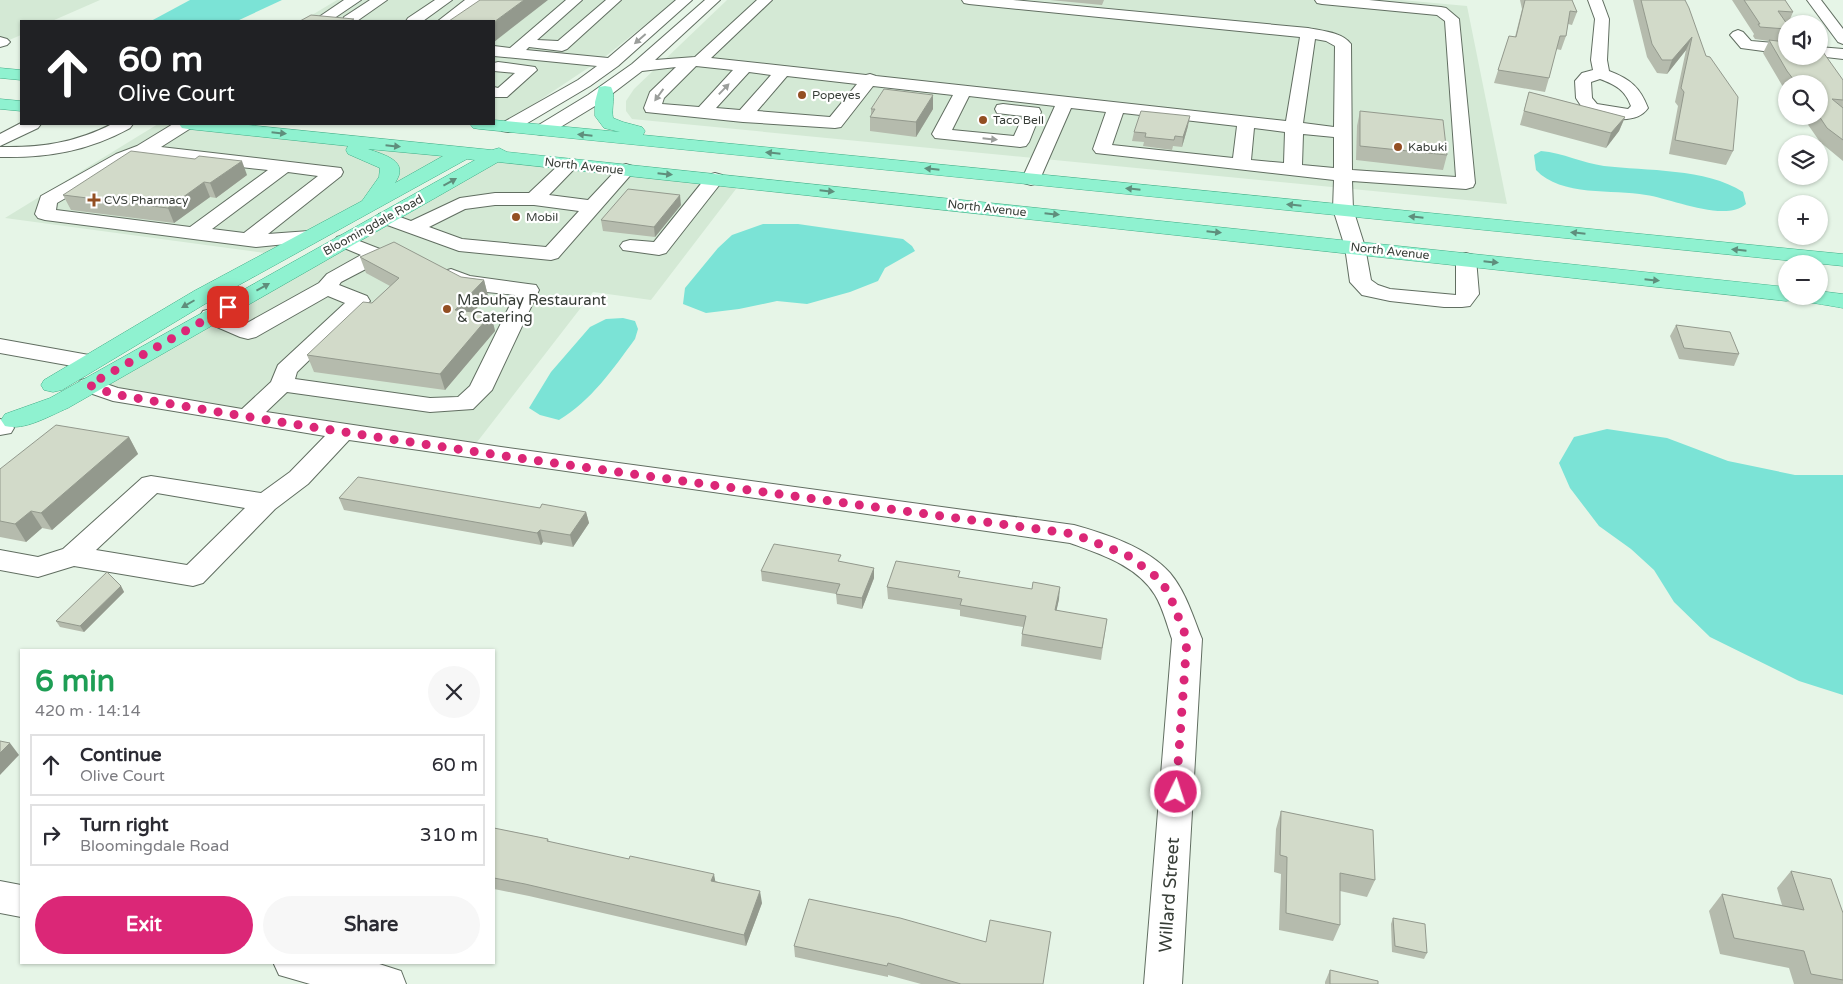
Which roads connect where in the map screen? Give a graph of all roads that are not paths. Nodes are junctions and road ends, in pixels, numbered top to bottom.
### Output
1 (354, 0) edge
2 (380, 0) edge
3 (444, 0) edge
4 (474, 0) edge
5 (576, 0) edge
6 (614, 0) edge
7 (686, 0) edge
8 (713, 0) edge
9 (765, 0) edge
10 (969, 0) edge
11 (1322, 0) edge
12 (1595, 0) edge
13 (1814, 0) edge
14 (322, 20) edge
15 (349, 20) edge
16 (414, 20) edge
17 (446, 20) edge
18 (1308, 33) junction
19 (1738, 35) dead end
20 (1843, 39) edge
21 (664, 44) junction
22 (1778, 48) edge
23 (1828, 53) edge
24 (503, 54) edge
25 (1843, 54) edge
26 (696, 61) junction
27 (612, 63) junction
28 (746, 66) junction
29 (638, 67) junction
30 (784, 70) junction
31 (0, 73) edge
32 (1601, 74) dead end
33 (20, 75) edge
34 (866, 84) junction
35 (606, 91) junction
36 (498, 92) edge
37 (1106, 92) dead end
38 (1004, 96) junction
39 (960, 97) junction
40 (1065, 102) junction
41 (0, 104) edge
42 (20, 106) edge
43 (1116, 108) junction
44 (702, 113) junction
45 (743, 117) junction
46 (1246, 122) junction
47 (30, 125) edge
48 (122, 125) edge
49 (184, 125) edge
50 (196, 125) edge
51 (489, 125) edge
52 (508, 127) junction
53 (1294, 127) junction
54 (543, 130) junction
55 (1343, 133) junction
56 (327, 138) junction
57 (0, 141) edge
58 (721, 148) junction
59 (143, 150) junction
60 (0, 152) edge
61 (463, 153) junction
62 (495, 156) junction
63 (570, 164) junction
64 (1241, 164) junction
65 (285, 166) junction
66 (626, 170) junction
67 (1292, 170) junction
68 (1343, 175) junction
69 (715, 179) junction
70 (1031, 179) junction
71 (534, 200) junction
72 (594, 206) junction
73 (1343, 210) junction
74 (377, 211) junction
75 (412, 228) junction
76 (194, 233) junction
77 (309, 237) junction
78 (252, 241) junction
79 (344, 241) junction
80 (630, 246) dead end
81 (1355, 247) junction
82 (401, 249) edge
83 (378, 255) junction
84 (1466, 259) junction
85 (1843, 260) edge
86 (259, 264) junction
87 (433, 266) edge
88 (327, 288) junction
89 (1778, 293) edge
90 (1828, 300) edge
91 (1842, 302) edge
92 (211, 316) junction
93 (0, 346) edge
94 (89, 373) junction
95 (282, 384) junction
96 (247, 417) junction
97 (4, 426) edge
98 (343, 432) junction
99 (266, 504) junction
100 (73, 556) junction
101 (0, 560) edge
102 (0, 897) edge
103 (20, 901) edge
104 (301, 964) edge
105 (387, 984) edge
106 (1163, 984) edge

1 - 14 street
2 - 15 street
3 - 16 street
4 - 17 street
5 - 24 street
6 - 24 street
7 -> 27 street, Bloomingdale Road
8 - 21 street, Bloomingdale Road
9 - 26 street
10 - 18 street
11 - 68 street
12 - 32 street
13 - 20 street
18 - 53 street
18 - 55 street
19 - 22 street
21 - 26 street
21 - 29 street, Bloomingdale Road
23 - 25 street
24 - 27 street
24 - 36 street
26 - 28 street
26 - 29 street
26 -> 44 street
27 - 52 street, Bloomingdale Road
28 - 30 street
44 -> 28 street
29 - 35 street, Bloomingdale Road
30 - 34 street
30 - 45 street
31 - 33 main road
34 - 39 street
34 - 45 street
35 - 54 street, Bloomingdale Road
35 - 58 main road
37 - 38 street
38 - 39 street
38 - 40 street
39 -> 39 street
40 - 43 street
40 - 70 street
41 - 42 main road
43 - 46 street
43 - 64 street
44 - 45 street
46 - 53 street
46 - 64 street
47 - 57 street
48 - 60 street
49 - 59 street
50 -> 56 main road, North Avenue
51 - 52 main road
52 - 54 main road
52 - 61 main road, Bloomingdale Road
53 - 55 street
53 - 67 street
58 -> 54 main road
54 - 62 main road, Bloomingdale Road
55 - 68 street
56 -> 61 main road, North Avenue
56 - 74 main road
70 -> 58 main road
59 - 65 street
59 - 76 street
61 - 62 main road, North Avenue
61 - 74 main road, Bloomingdale Road
62 - 63 main road, North Avenue
74 -> 62 main road, Bloomingdale Road
63 - 66 main road, North Avenue
63 - 71 street
64 - 67 street
65 - 76 street
65 - 78 street
66 -> 69 main road, North Avenue
66 - 72 street
67 - 68 street
68 - 73 street
69 - 80 street
69 -> 81 main road, North Avenue
73 -> 70 main road
71 - 72 street
71 - 75 street
72 - 75 street
73 - 81 street
85 -> 73 main road
74 - 75 street
74 - 77 main road, Bloomingdale Road
74 - 79 main road, Bloomingdale Road
76 - 78 street
77 - 78 street
77 - 86 main road, Bloomingdale Road
78 - 86 street
79 - 83 street
92 -> 79 main road, Bloomingdale Road
81 - 84 main road, North Avenue
81 - 84 street
82 - 83 street
83 - 88 street
84 -> 89 main road, North Avenue
86 -> 94 main road, Bloomingdale Road
87 - 95 street
88 - 92 street
88 - 95 street
90 - 91 main road
92 - 94 main road, Bloomingdale Road
93 - 94 street, Willard Street
94 - 96 street, Willard Street
94 - 97 main road, Bloomingdale Road
95 - 96 street
96 - 98 street, Willard Street
98 - 99 street
98 - 106 street, Willard Street
99 - 100 street
99 - 100 street
100 - 101 street
102 - 103 street
104 - 105 street

